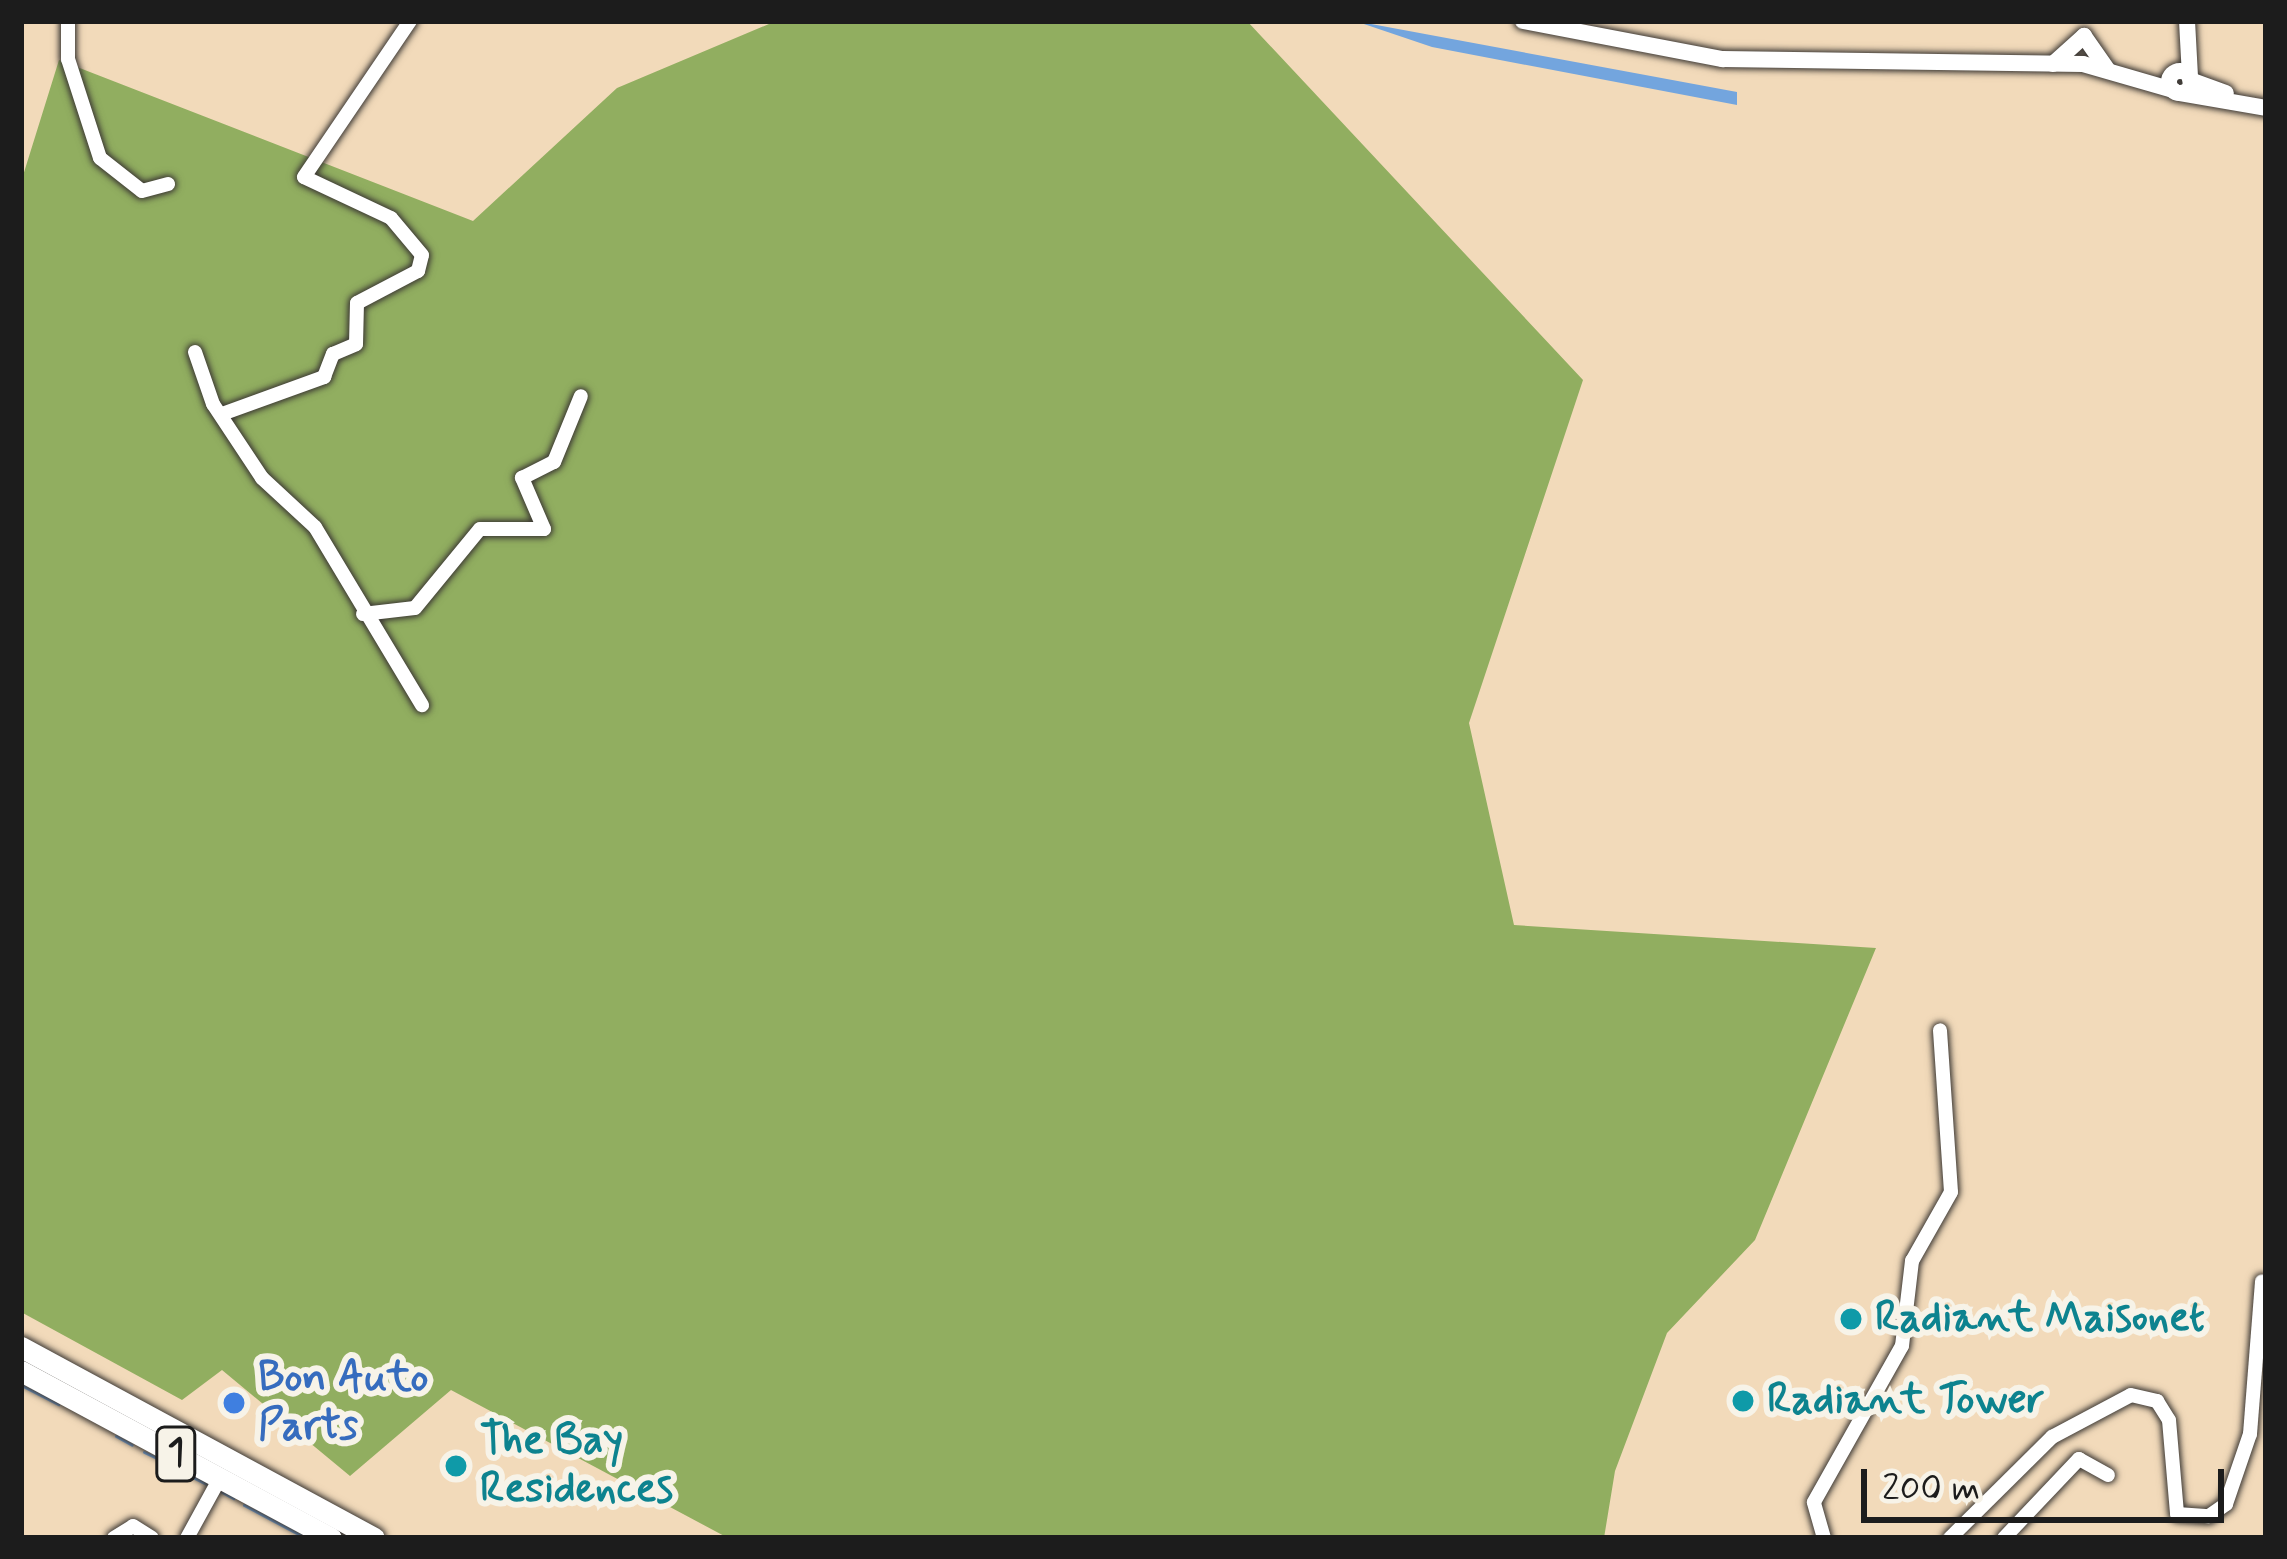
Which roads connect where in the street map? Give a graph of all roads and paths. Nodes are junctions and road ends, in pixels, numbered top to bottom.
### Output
1 (68, 21) edge
2 (410, 21) edge
3 (1522, 21) edge
4 (2185, 21) edge
5 (2052, 64) junction
6 (2114, 70) junction
7 (2180, 81) junction
8 (2263, 107) edge
9 (168, 184) dead end
10 (195, 352) dead end
11 (581, 397) dead end
12 (222, 414) junction
13 (363, 614) junction
14 (422, 705) dead end
15 (1940, 1030) dead end
16 (2262, 1281) dead end
17 (21, 1347) edge
18 (21, 1371) edge
19 (103, 1403) junction
20 (2108, 1474) dead end
21 (220, 1478) junction
22 (114, 1538) edge
23 (152, 1538) edge
24 (187, 1538) edge
25 (331, 1538) edge
26 (374, 1538) edge
27 (1824, 1538) edge
28 (1950, 1538) edge
29 (2004, 1538) edge

1 - 9 street
2 - 12 street
3 - 5 street
4 - 7 street
5 - 6 street
5 - 6 street
6 - 7 street
7 - 8 street
10 - 12 street
11 - 13 street
12 - 13 street
13 - 14 street
15 - 27 street
16 - 28 street
17 - 19 main road, 1
18 - 19 main road, 1
19 - 21 main road, 1
19 - 26 main road, 1
20 - 29 street
21 - 24 street
21 - 25 main road, 1
22 - 23 street

